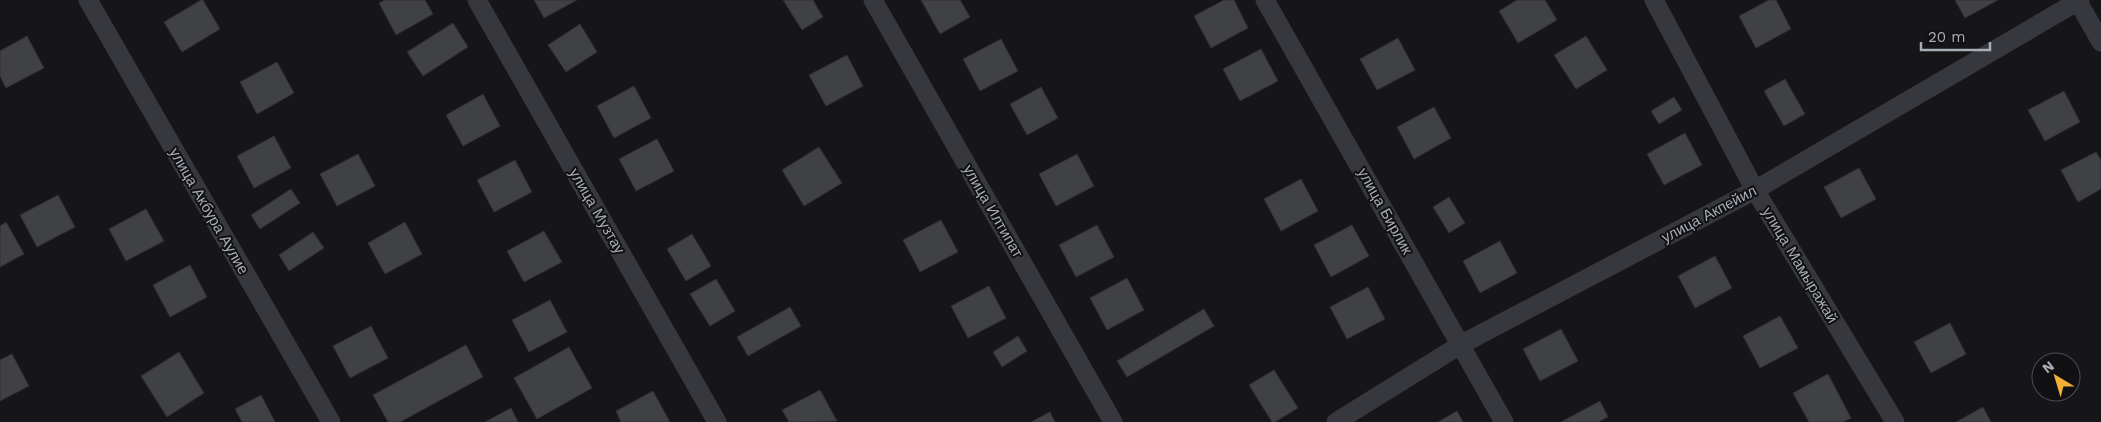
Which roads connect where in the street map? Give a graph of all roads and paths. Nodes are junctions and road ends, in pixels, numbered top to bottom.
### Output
1 (88, 0) edge
2 (477, 0) edge
3 (873, 0) edge
4 (1265, 0) edge
5 (1654, 0) edge
6 (2078, 0) edge
7 (2101, 42) edge
8 (1755, 190) junction
9 (1460, 344) junction
10 (331, 422) edge
11 (717, 422) edge
12 (1114, 422) edge
13 (1336, 422) edge
14 (1504, 422) edge
15 (1895, 422) edge

1 - 10 street, улица Акбура Аулие
2 - 11 street, улица Музтау
3 - 12 street, улица Илтипат
4 - 9 street, улица Бирлик
5 - 8 street, улица Мамыражай
6 - 7 street
6 - 8 street, улица Акпейил
8 - 9 street, улица Акпейил
8 - 15 street, улица Мамыражай
9 - 13 street, улица Акпейил
9 - 14 street, улица Бирлик

